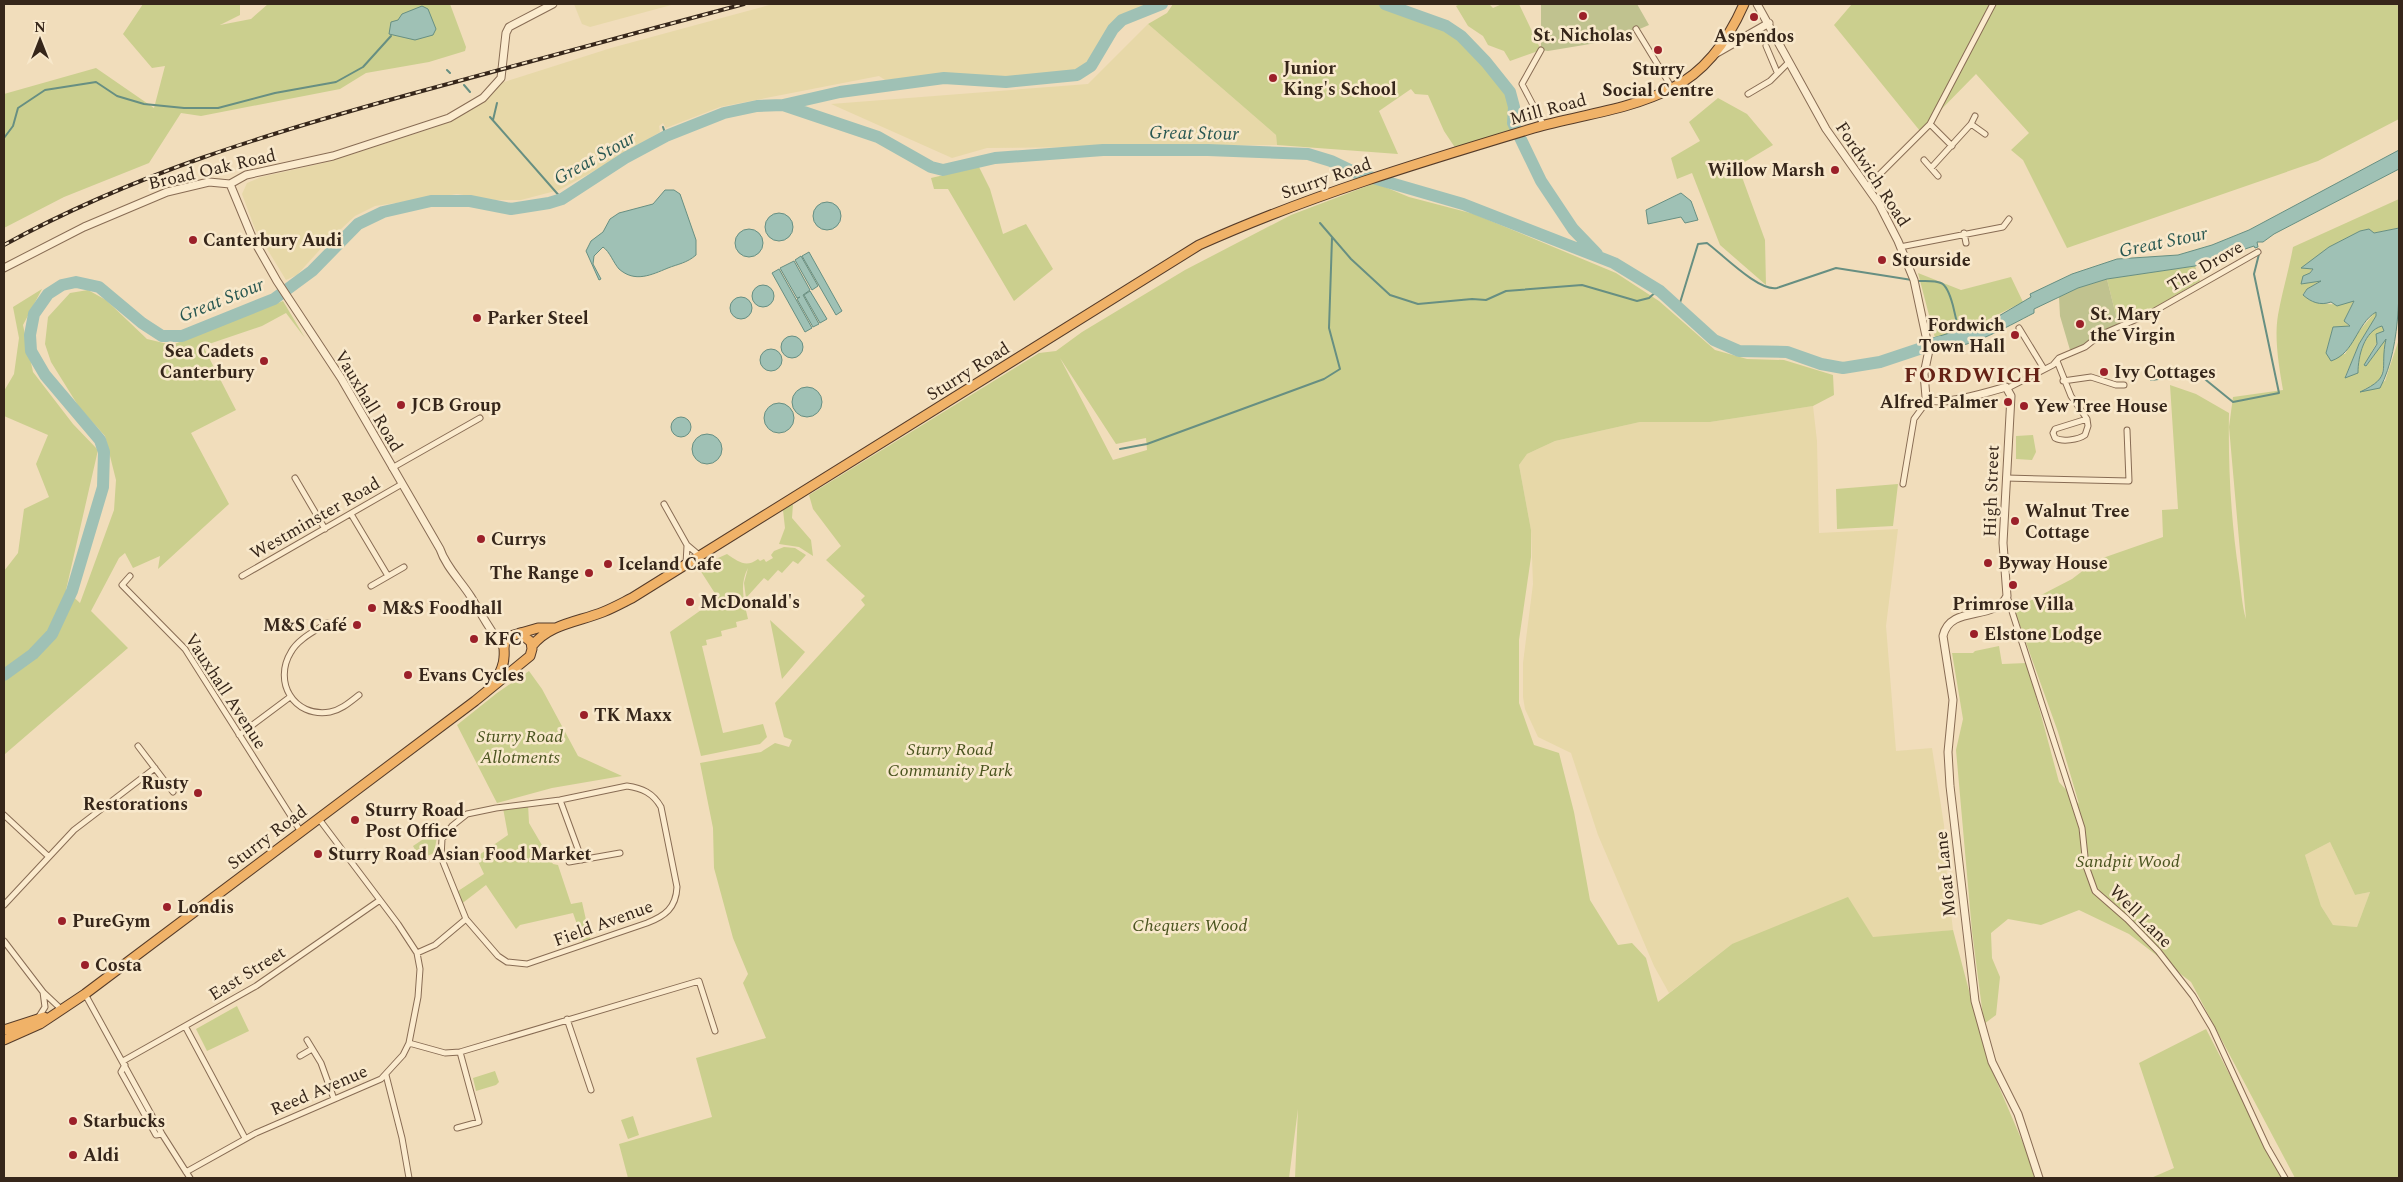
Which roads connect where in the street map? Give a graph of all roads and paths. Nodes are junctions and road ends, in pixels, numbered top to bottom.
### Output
1 (552, 4) edge
2 (1744, 4) edge
3 (1757, 4) edge
4 (1993, 4) edge
5 (1769, 23) junction
6 (1636, 29) dead end
7 (1766, 46) dead end
8 (1541, 50) dead end
9 (1714, 55) junction
10 (1789, 62) junction
11 (1777, 72) junction
12 (1672, 88) junction
13 (1748, 94) dead end
14 (1975, 116) dead end
15 (1930, 124) junction
16 (1971, 124) junction
17 (1539, 127) junction
18 (1984, 134) dead end
19 (1952, 146) junction
20 (1924, 160) dead end
21 (1409, 168) joint
22 (1931, 168) junction
23 (1938, 176) dead end
24 (230, 184) junction
25 (1867, 187) junction
26 (2009, 218) dead end
27 (1964, 233) junction
28 (1966, 243) dead end
29 (1900, 247) junction
30 (2258, 252) dead end
31 (4, 268) edge
32 (2019, 328) dead end
33 (2058, 359) junction
34 (2044, 369) junction
35 (2063, 381) junction
36 (2124, 385) dead end
37 (2008, 388) junction
38 (1928, 400) junction
39 (480, 418) dead end
40 (2087, 418) junction
41 (2127, 430) dead end
42 (392, 468) junction
43 (295, 478) dead end
44 (2006, 478) junction
45 (402, 484) junction
46 (1903, 484) dead end
47 (664, 504) dead end
48 (351, 514) junction
49 (325, 528) junction
50 (687, 545) junction
51 (700, 556) junction
52 (686, 564) junction
53 (404, 567) dead end
54 (130, 576) dead end
55 (242, 576) dead end
56 (388, 576) junction
57 (371, 586) dead end
58 (2007, 596) junction
59 (327, 623) dead end
60 (556, 628) junction
61 (488, 629) junction
62 (520, 633) junction
63 (508, 637) junction
64 (532, 646) junction
65 (504, 651) junction
66 (522, 662) junction
67 (495, 683) junction
68 (359, 695) dead end
69 (290, 697) junction
70 (239, 735) junction
71 (138, 746) dead end
72 (155, 768) junction
73 (173, 792) dead end
74 (560, 800) junction
75 (4, 815) edge
76 (318, 819) junction
77 (301, 832) junction
78 (620, 853) dead end
79 (48, 856) junction
80 (582, 860) junction
81 (569, 862) dead end
82 (380, 900) junction
83 (4, 905) edge
84 (466, 919) junction
85 (4, 942) edge
86 (417, 953) junction
87 (43, 992) junction
88 (85, 994) junction
89 (58, 1011) junction
90 (38, 1018) junction
91 (567, 1019) junction
92 (185, 1026) junction
93 (4, 1030) edge
94 (716, 1031) dead end
95 (4, 1040) edge
96 (307, 1040) dead end
97 (410, 1043) junction
98 (312, 1049) junction
99 (460, 1052) junction
100 (300, 1056) dead end
101 (124, 1063) junction
102 (386, 1074) junction
103 (591, 1090) dead end
104 (334, 1099) junction
105 (457, 1128) dead end
106 (245, 1138) junction
107 (186, 1172) junction
108 (190, 1178) edge
109 (409, 1178) edge
110 (2039, 1178) edge
111 (2285, 1178) edge

1 - 24 street, Broad Oak Road
2 - 9 highway, Mill Road
3 - 5 street, Fordwich Road
4 - 15 street
5 - 9 street
5 - 10 street, Fordwich Road
6 - 12 street
7 - 11 street
8 - 17 street
9 - 12 highway, Mill Road
10 - 11 street
10 - 25 street, Fordwich Road
11 - 13 street
12 - 17 highway, Mill Road
14 - 16 street
15 - 19 street
15 - 25 street
16 - 18 street
16 - 19 street
17 - 21 highway, Mill Road
19 - 22 street
20 - 22 street
21 - 51 highway, Sturry Road
22 - 23 street
24 - 31 street, Broad Oak Road
24 - 42 street, Vauxhall Road
25 - 29 street, Fordwich Road
26 - 27 street
27 - 28 street
27 - 29 street
29 - 38 street, Fordwich Road
30 - 33 street, The Drove
32 - 34 street
33 - 34 street, The Drove
33 - 35 street
34 - 37 street, The Drove
35 - 36 street
35 - 40 street
37 - 38 street
37 - 44 street, High Street
38 - 46 street
39 - 42 street
40 - 40 street
41 - 44 street
42 - 45 street, Vauxhall Road
43 - 49 street
44 - 58 street, High Street
45 - 48 street, Westminster Road
45 - 61 street, Vauxhall Road
47 - 50 street
48 - 49 street, Westminster Road
48 - 56 street
49 - 55 street, Westminster Road
50 - 51 street
50 - 52 street
51 - 52 highway, Sturry Road
52 - 60 highway, Sturry Road
53 - 56 street
54 - 70 street, Vauxhall Avenue
56 - 57 street
58 - 110 street, Moat Lane
58 - 111 street, Well Lane
59 - 69 street
60 - 62 highway, Sturry Road
60 - 64 highway, Sturry Road
61 - 63 street
61 - 65 street, Vauxhall Road
62 - 63 highway, Sturry Road
62 - 64 highway
63 - 65 highway, Sturry Road
64 - 66 highway, Sturry Road
65 - 66 highway
65 - 67 highway, Sturry Road
66 - 67 highway, Sturry Road
67 - 76 highway, Sturry Road
68 - 69 street
69 - 70 street
70 - 77 street, Vauxhall Avenue
71 - 72 street
72 - 73 street
72 - 79 street
74 - 80 street
74 - 84 street, Field Avenue
74 - 84 street, Field Avenue
75 - 79 street
76 - 77 highway, Sturry Road
76 - 82 street, Reed Avenue
77 - 88 highway, Sturry Road
78 - 80 street
79 - 83 street
80 - 81 street
82 - 86 street, Reed Avenue
82 - 92 street, East Street
84 - 86 street
85 - 87 street
86 - 97 street, Reed Avenue
87 - 89 street
87 - 90 street
88 - 89 highway, Sturry Road
88 - 101 street
89 - 90 highway, Sturry Road
89 - 95 highway, Sturry Road
90 - 93 highway, Sturry Road
91 - 94 street
91 - 99 street
91 - 103 street
92 - 101 street, East Street
92 - 106 street
96 - 98 street
97 - 99 street
97 - 102 street, Reed Avenue
98 - 100 street
98 - 104 street
99 - 105 street
101 - 107 street
102 - 104 street, Reed Avenue
102 - 109 street
104 - 106 street, Reed Avenue
106 - 107 street, Reed Avenue
107 - 108 street

